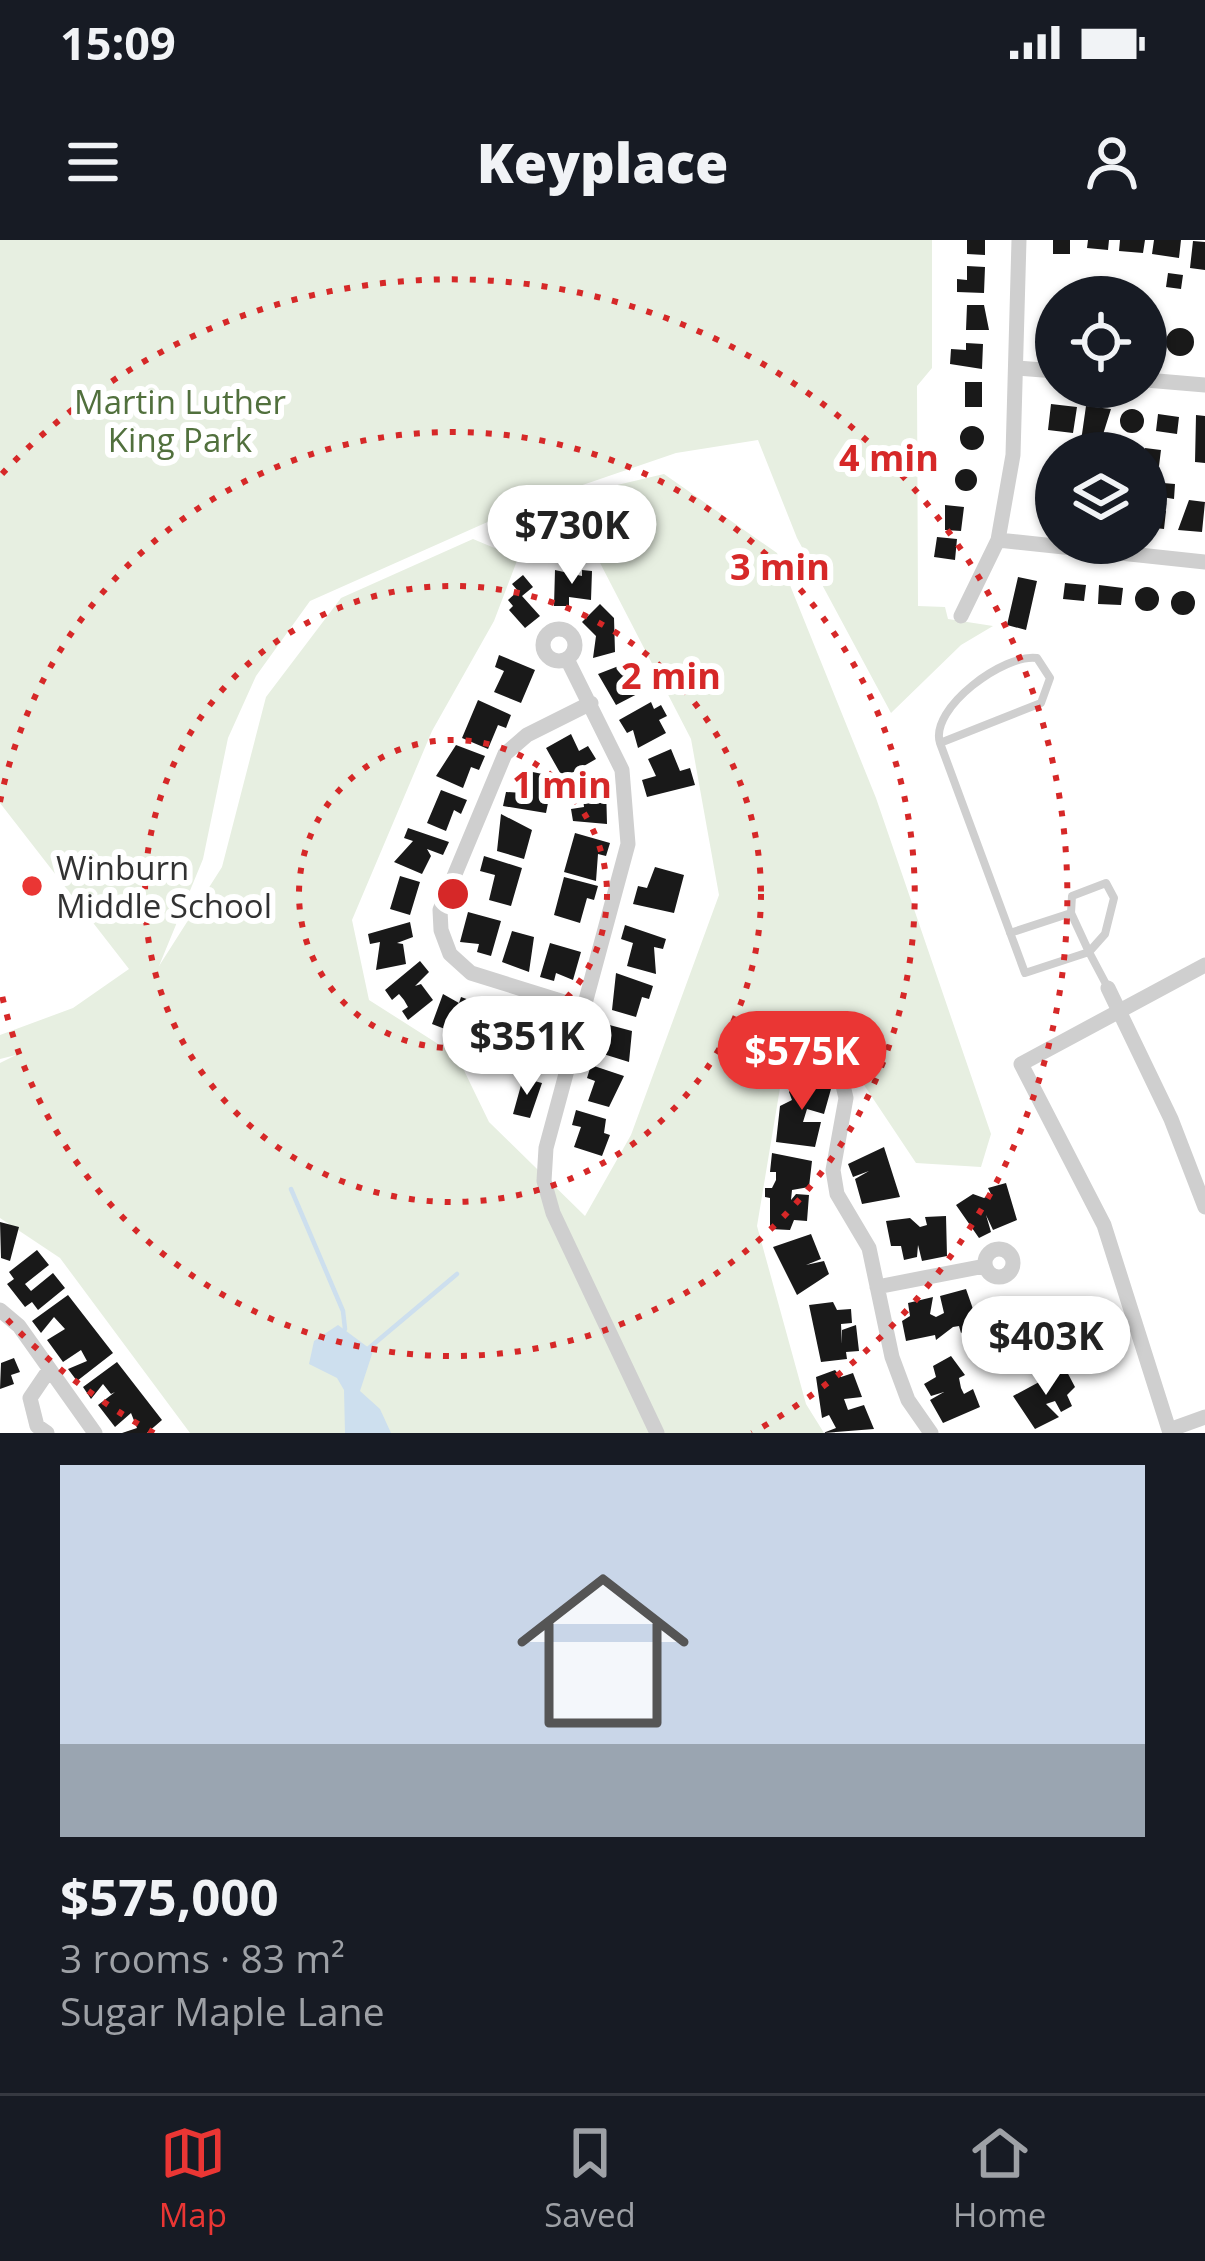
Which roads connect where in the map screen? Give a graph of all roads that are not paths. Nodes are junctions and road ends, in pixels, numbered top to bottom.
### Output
1 (1019, 240) edge
2 (1017, 368) junction
3 (1035, 369) edge
4 (1167, 382) edge
5 (1205, 385) edge
6 (998, 540) junction
7 (1205, 562) edge
8 (961, 616) dead end
9 (567, 659) dead end
10 (591, 703) junction
11 (940, 743) junction
12 (1071, 913) junction
13 (1010, 933) junction
14 (1089, 952) junction
15 (1205, 965) edge
16 (1108, 988) joint
17 (583, 1008) junction
18 (1119, 1011) junction
19 (830, 1031) dead end
20 (1205, 1207) edge
21 (985, 1266) dead end
22 (877, 1287) junction
23 (0, 1310) edge
24 (47, 1372) junction
25 (1205, 1417) edge
26 (1170, 1432) edge
27 (47, 1433) edge
28 (94, 1433) edge
29 (657, 1433) edge
30 (931, 1433) edge

1 - 2 street
2 - 3 street
2 - 6 street
4 - 5 street
6 - 7 street
6 - 8 street
9 - 10 street
10 - 17 street
10 - 17 street
11 - 11 lane
11 - 13 lane
12 - 13 lane
12 - 14 lane
12 - 14 lane
13 - 14 lane
14 - 16 lane
15 - 18 street
16 - 18 street
17 - 29 street
18 - 20 street
18 - 26 street
19 - 22 street
21 - 22 street
22 - 30 street
23 - 24 street
24 - 27 street
24 - 28 street
25 - 26 street

